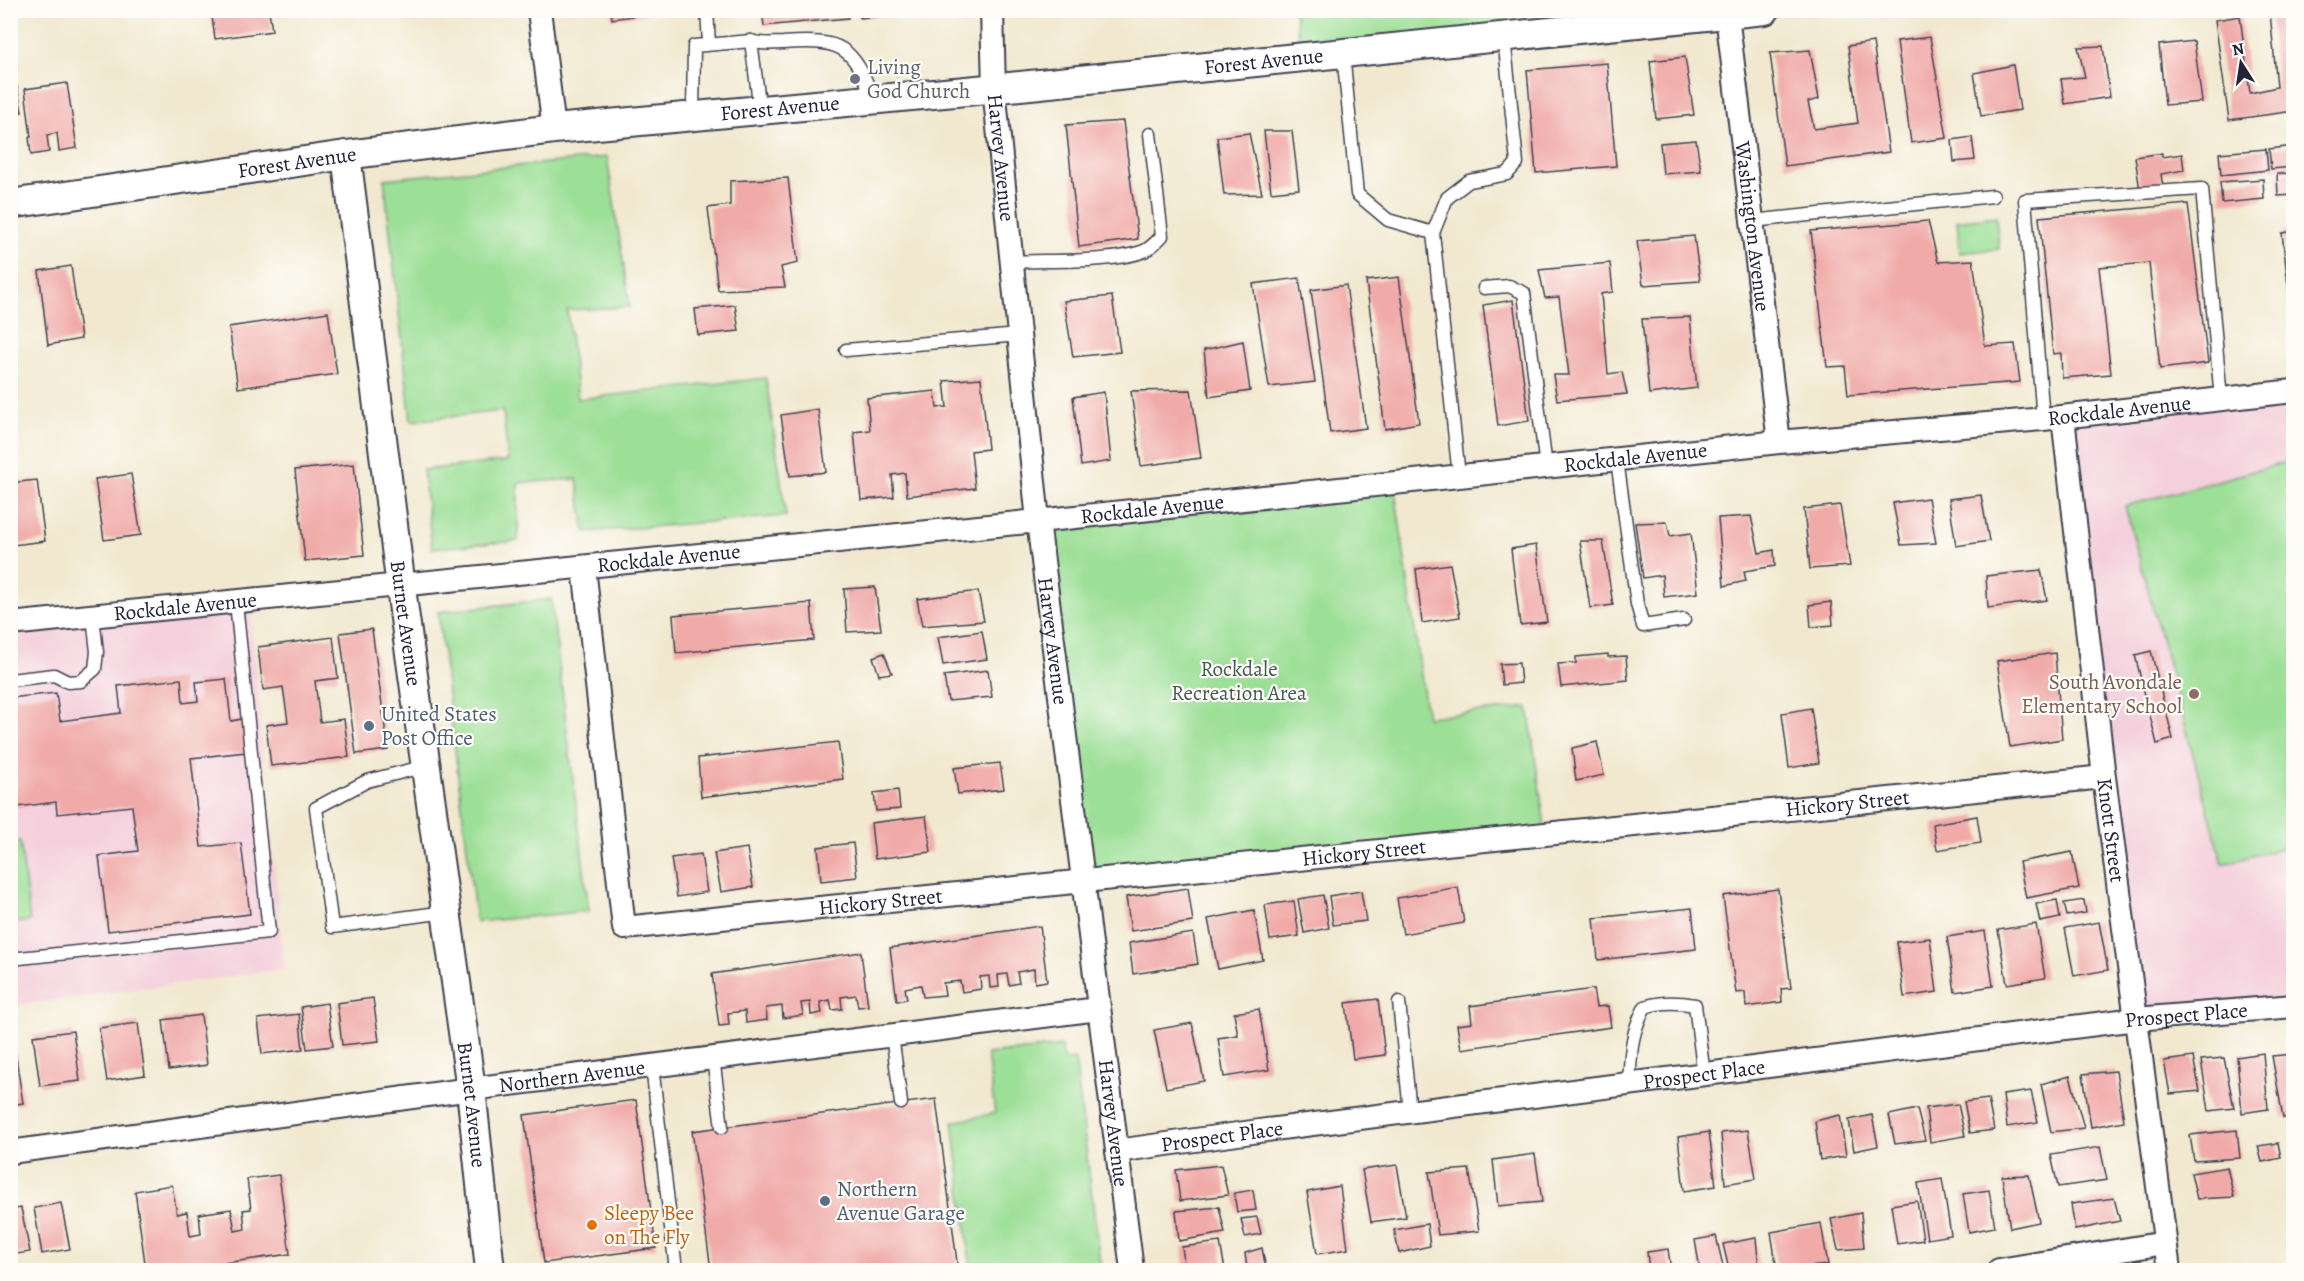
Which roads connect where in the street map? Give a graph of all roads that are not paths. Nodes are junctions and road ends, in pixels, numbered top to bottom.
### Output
1 (539, 10) edge
2 (707, 10) edge
3 (992, 10) edge
4 (1765, 10) edge
5 (1727, 13) edge
6 (1504, 37) junction
7 (751, 40) junction
8 (709, 44) junction
9 (1343, 53) junction
10 (994, 88) junction
11 (874, 99) junction
12 (760, 110) junction
13 (693, 116) junction
14 (554, 129) junction
15 (1150, 134) dead end
16 (346, 155) junction
17 (1993, 196) dead end
18 (10, 204) edge
19 (1752, 221) junction
20 (1433, 232) junction
21 (1011, 262) junction
22 (1484, 288) dead end
23 (1019, 334) junction
24 (846, 350) dead end
25 (2294, 391) edge
26 (2221, 399) junction
27 (2053, 418) junction
28 (1779, 442) junction
29 (1617, 460) junction
30 (1546, 467) junction
31 (1459, 476) junction
32 (1038, 521) junction
33 (584, 567) junction
34 (401, 585) junction
35 (236, 602) junction
36 (93, 616) junction
37 (1684, 620) dead end
38 (10, 624) edge
39 (10, 680) edge
40 (426, 766) junction
41 (2104, 777) junction
42 (1082, 881) junction
43 (446, 912) junction
44 (10, 959) edge
45 (1399, 1002) dead end
46 (2294, 1006) edge
47 (1098, 1009) junction
48 (2136, 1019) junction
49 (892, 1035) junction
50 (713, 1058) junction
51 (652, 1066) junction
52 (1704, 1075) junction
53 (1629, 1084) junction
54 (471, 1089) junction
55 (901, 1103) dead end
56 (1410, 1112) junction
57 (722, 1127) dead end
58 (1117, 1151) junction
59 (10, 1152) edge
60 (2165, 1243) junction
61 (490, 1270) edge
62 (676, 1270) edge
63 (1132, 1270) edge
64 (2006, 1270) edge
65 (2169, 1270) edge

1 - 14 street
2 - 8 lane
3 - 10 street, Harvey Avenue
4 - 5 street, Forest Avenue
5 - 6 street, Forest Avenue
5 - 19 street, Washington Avenue
6 - 9 street, Forest Avenue
6 - 20 lane
7 - 8 lane
7 - 11 lane
7 - 12 lane
8 - 13 lane
9 - 10 street, Forest Avenue
9 - 20 lane
10 - 11 street, Forest Avenue
10 - 21 street, Harvey Avenue
11 - 12 street, Forest Avenue
12 - 13 street, Forest Avenue
13 - 14 street, Forest Avenue
14 - 16 street, Forest Avenue
15 - 21 lane
16 - 18 street, Forest Avenue
16 - 34 street, Burnet Avenue
17 - 19 lane
19 - 28 street, Washington Avenue
20 - 31 lane
21 - 23 street, Harvey Avenue
22 - 30 lane
23 - 24 lane
23 - 32 street, Harvey Avenue
25 - 26 street, Rockdale Avenue
26 - 27 street, Rockdale Avenue
26 - 27 lane
27 - 28 street, Rockdale Avenue
27 - 41 street, Knott Street
28 - 29 street, Rockdale Avenue
29 - 30 street, Rockdale Avenue
29 - 37 lane
30 - 31 street, Rockdale Avenue
31 - 32 street, Rockdale Avenue
32 - 33 street, Rockdale Avenue
32 - 42 street, Harvey Avenue
33 - 34 street, Rockdale Avenue
33 - 42 street, Hickory Street
34 - 35 street, Rockdale Avenue
34 - 40 street, Burnet Avenue
35 - 36 street, Rockdale Avenue
35 - 44 lane
36 - 38 street, Rockdale Avenue
36 - 39 lane
40 - 43 street, Burnet Avenue
40 - 43 lane
41 - 42 street, Hickory Street
41 - 48 street, Knott Street
42 - 47 street, Harvey Avenue
43 - 54 street, Burnet Avenue
45 - 56 lane
46 - 48 street, Prospect Place
47 - 49 street, Northern Avenue
47 - 58 street, Harvey Avenue
48 - 52 street, Prospect Place
48 - 60 street, Knott Street
49 - 50 street, Northern Avenue
49 - 55 lane
50 - 51 street, Northern Avenue
50 - 57 lane
51 - 54 street, Northern Avenue
51 - 62 lane
52 - 53 street, Prospect Place
52 - 53 lane
53 - 56 street, Prospect Place
54 - 59 street, Northern Avenue
54 - 61 street, Burnet Avenue
56 - 58 street, Prospect Place
58 - 63 street, Harvey Avenue
60 - 64 street
60 - 65 street, Knott Street

